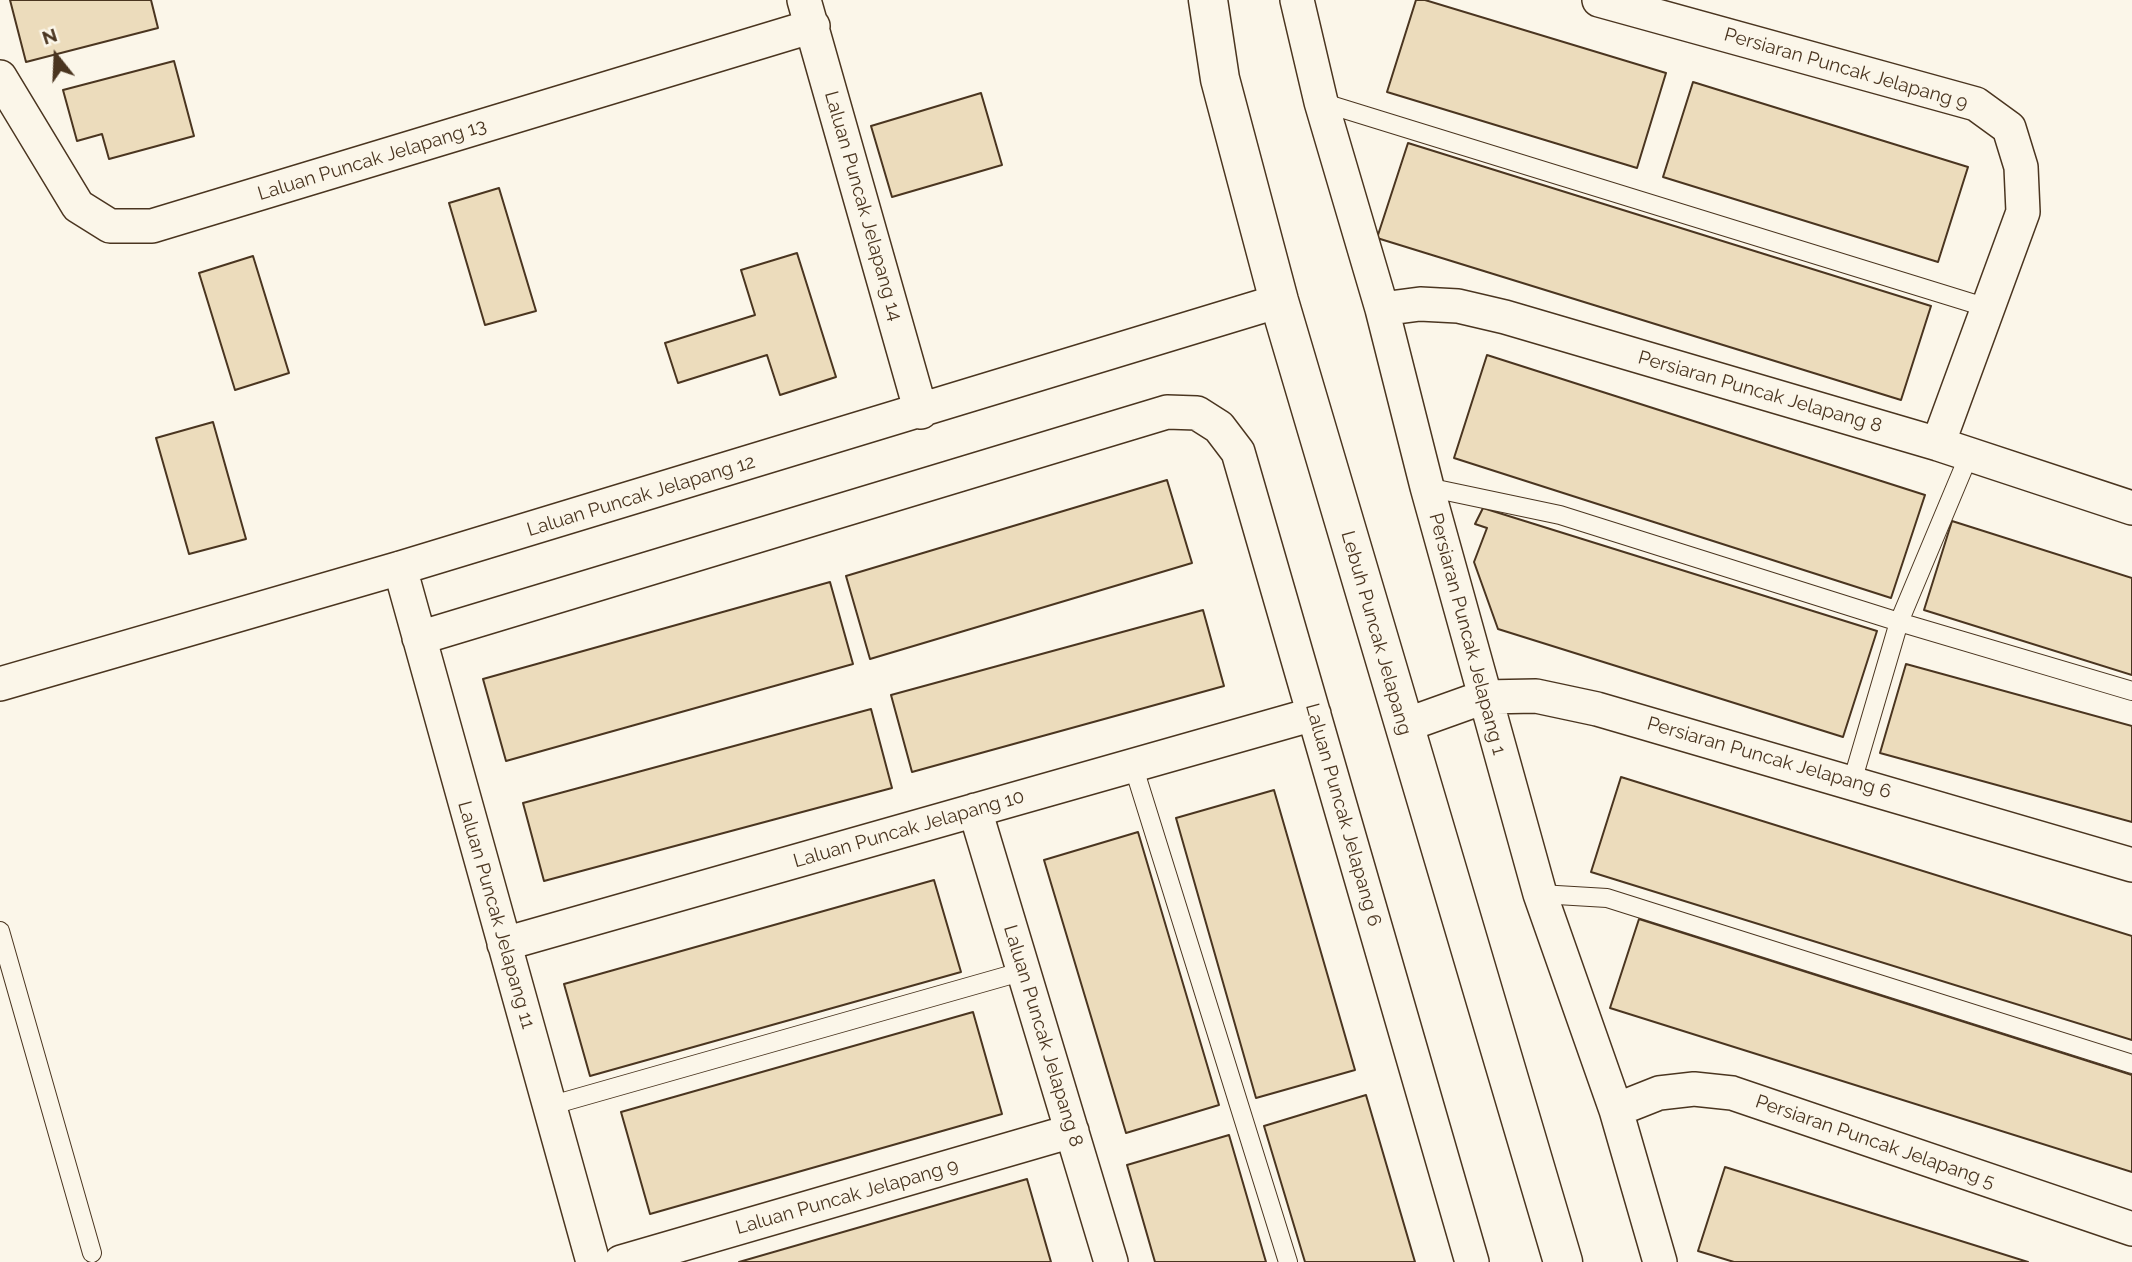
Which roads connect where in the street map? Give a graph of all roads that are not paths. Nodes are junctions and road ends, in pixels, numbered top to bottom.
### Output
1 (1208, 0) edge
2 (1297, 0) edge
3 (1599, 0) edge
4 (808, 13) edge
5 (0, 77) edge
6 (1321, 102) junction
7 (1279, 301) junction
8 (1988, 308) junction
9 (1381, 309) junction
10 (921, 412) junction
11 (1938, 444) junction
12 (1969, 455) junction
13 (1427, 487) junction
14 (2132, 508) edge
15 (400, 568) junction
16 (1899, 622) junction
17 (419, 638) junction
18 (0, 684) edge
19 (2132, 691) edge
20 (1484, 697) junction
21 (1314, 713) junction
22 (1403, 726) junction
23 (1133, 765) junction
24 (1852, 782) junction
25 (975, 810) junction
26 (2132, 866) edge
27 (1540, 894) junction
28 (0, 931) edge
29 (504, 944) junction
30 (1024, 971) junction
31 (2132, 1064) edge
32 (550, 1106) junction
33 (1616, 1110) junction
34 (1072, 1131) junction
35 (2132, 1229) edge
36 (92, 1253) dead end
37 (593, 1262) edge
38 (621, 1262) edge
39 (1111, 1262) edge
40 (1288, 1262) edge
41 (1472, 1262) edge
42 (1563, 1262) edge
43 (1660, 1262) edge

1 - 7 street, Lebuh Puncak Jelapang
2 - 6 street, Persiaran Puncak Jelapang 1
3 - 8 street, Persiaran Puncak Jelapang 9
4 - 5 street, Laluan Puncak Jelapang 13
4 - 10 street, Laluan Puncak Jelapang 14
6 - 8 lane
6 - 9 street, Persiaran Puncak Jelapang 1
7 - 10 street, Laluan Puncak Jelapang 12
7 - 22 street, Lebuh Puncak Jelapang
8 - 11 street, Persiaran Puncak Jelapang 9
9 - 11 street, Persiaran Puncak Jelapang 8
9 - 13 street, Persiaran Puncak Jelapang 1
10 - 15 street, Laluan Puncak Jelapang 12
11 - 12 street, Persiaran Puncak Jelapang 8
12 - 14 street, Persiaran Puncak Jelapang 8
12 - 16 lane
13 - 16 lane
13 - 20 street, Persiaran Puncak Jelapang 1
15 - 17 street, Laluan Puncak Jelapang 11
15 - 18 street, Laluan Puncak Jelapang 12
16 - 19 lane
16 - 24 lane
17 - 21 street, Laluan Puncak Jelapang 6
17 - 29 street, Laluan Puncak Jelapang 11
20 - 22 street, Persiaran Puncak Jelapang 6
20 - 24 street, Persiaran Puncak Jelapang 6
20 - 27 street, Persiaran Puncak Jelapang 1
21 - 23 street, Laluan Puncak Jelapang 10
21 - 41 street, Laluan Puncak Jelapang 6
22 - 42 street, Lebuh Puncak Jelapang
23 - 25 street, Laluan Puncak Jelapang 10
23 - 40 lane
24 - 26 street, Persiaran Puncak Jelapang 6
25 - 29 street, Laluan Puncak Jelapang 10
25 - 30 street, Laluan Puncak Jelapang 8
27 - 31 lane
27 - 33 street, Persiaran Puncak Jelapang 1
28 - 36 lane
29 - 32 street, Laluan Puncak Jelapang 11
30 - 32 lane
30 - 34 street, Laluan Puncak Jelapang 8
32 - 37 street, Laluan Puncak Jelapang 11
33 - 35 street, Persiaran Puncak Jelapang 5
33 - 43 street, Persiaran Puncak Jelapang 1
34 - 38 street, Laluan Puncak Jelapang 9
34 - 39 street, Laluan Puncak Jelapang 8

